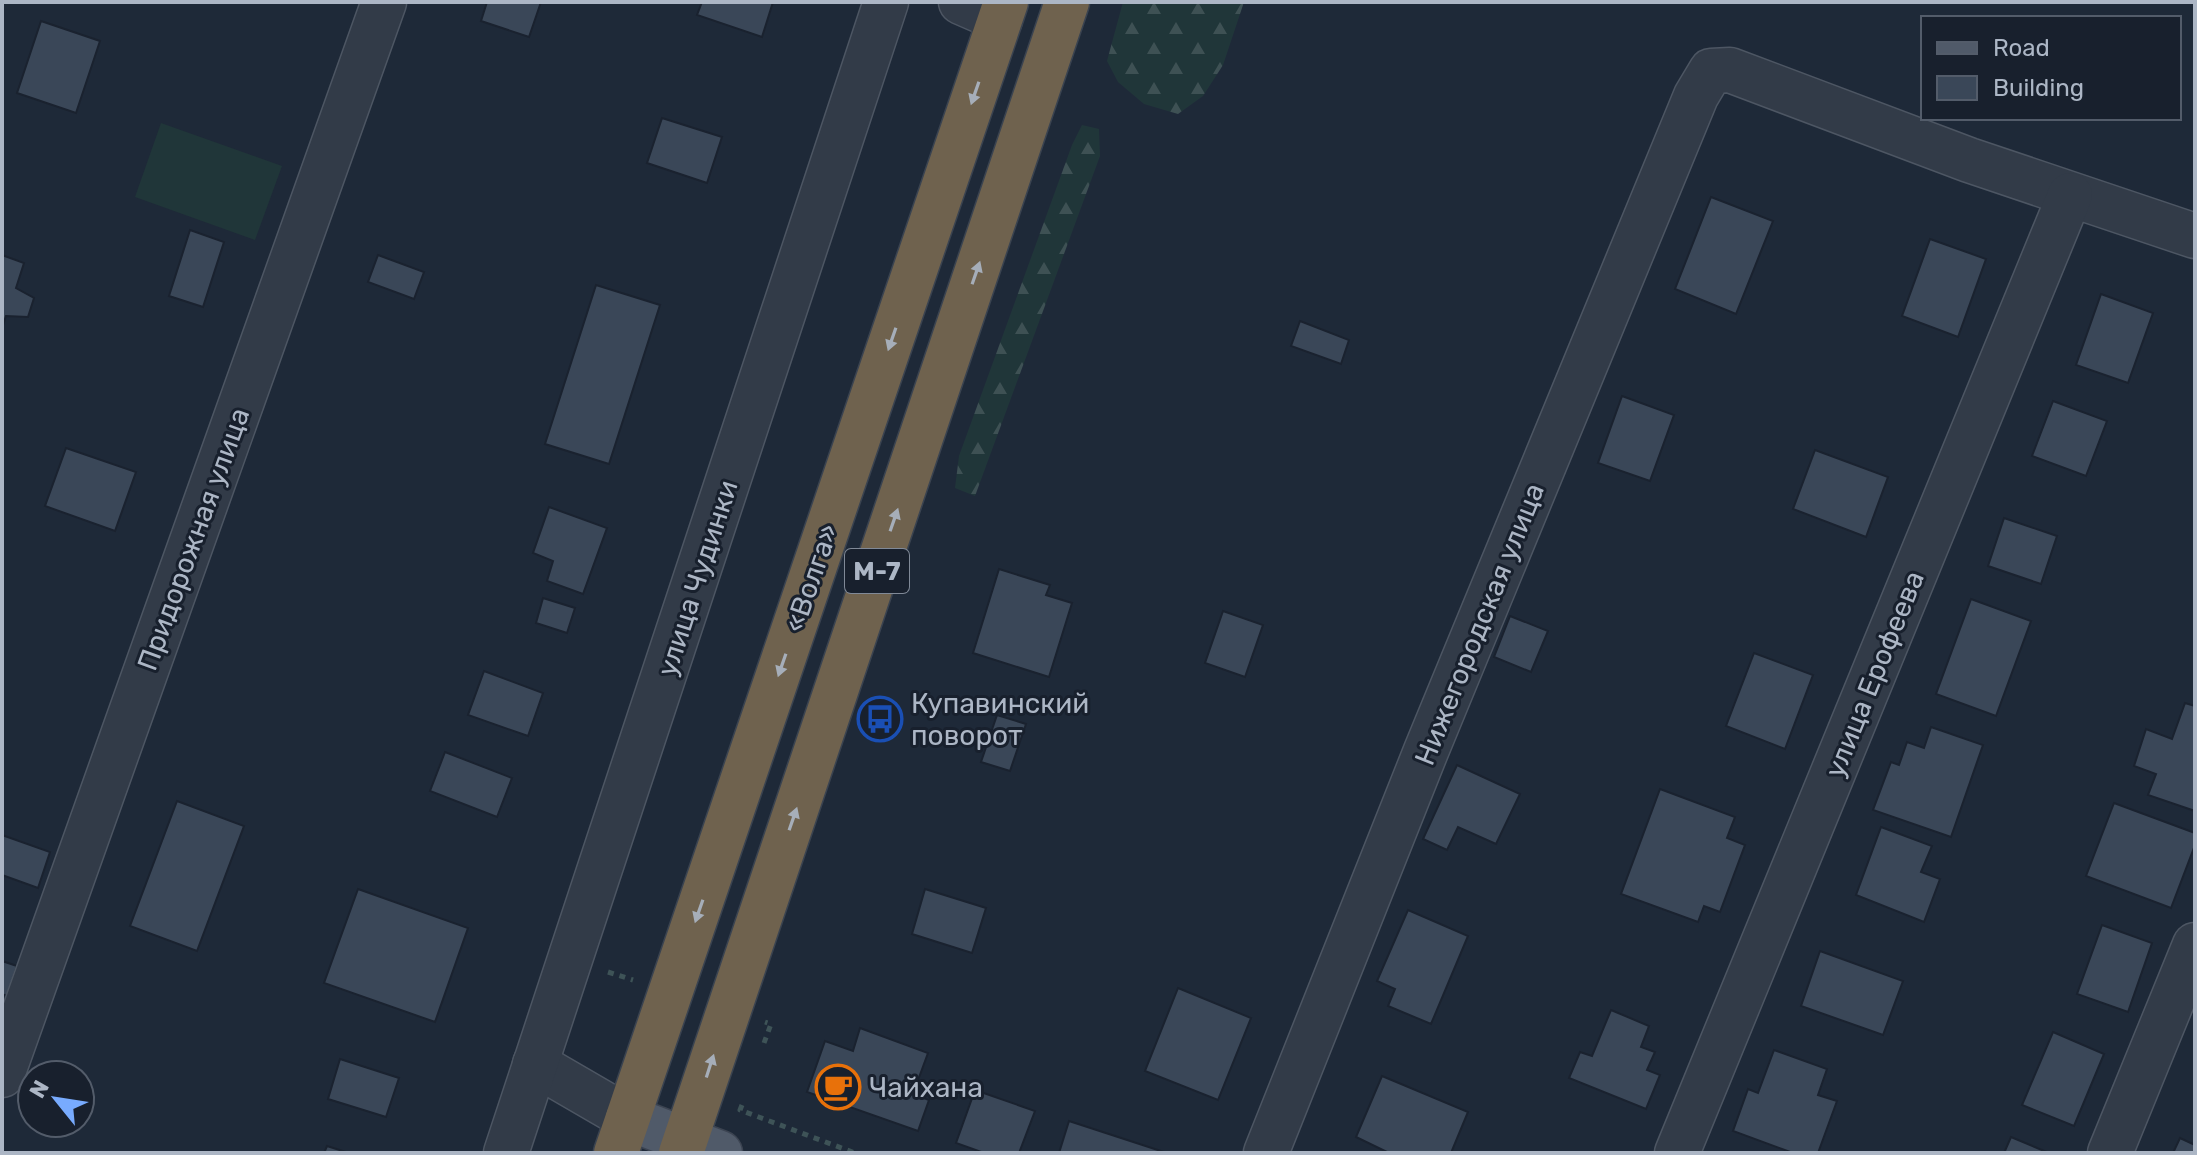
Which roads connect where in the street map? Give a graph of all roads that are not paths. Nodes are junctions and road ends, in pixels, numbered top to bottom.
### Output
1 (384, 2) edge
2 (886, 2) edge
3 (1067, 2) edge
4 (989, 8) edge
5 (2070, 195) junction
6 (2195, 236) edge
7 (2195, 945) edge
8 (535, 1064) junction
9 (2, 1075) edge
10 (622, 1136) edge
11 (696, 1149) edge
12 (506, 1153) edge
13 (1266, 1153) edge
14 (1677, 1153) edge
15 (2110, 1153) edge

1 - 9 street, Придорожная улица
2 - 8 street, улица Чудинки
11 -> 3 highway, М-7
4 -> 10 highway, «Волга» / М-7
5 - 6 street
5 - 13 street, Нижегородская улица
5 - 14 street, улица Ерофеева
7 - 15 street
8 - 10 street
8 - 12 street, улица Чудинки
10 - 11 main road

